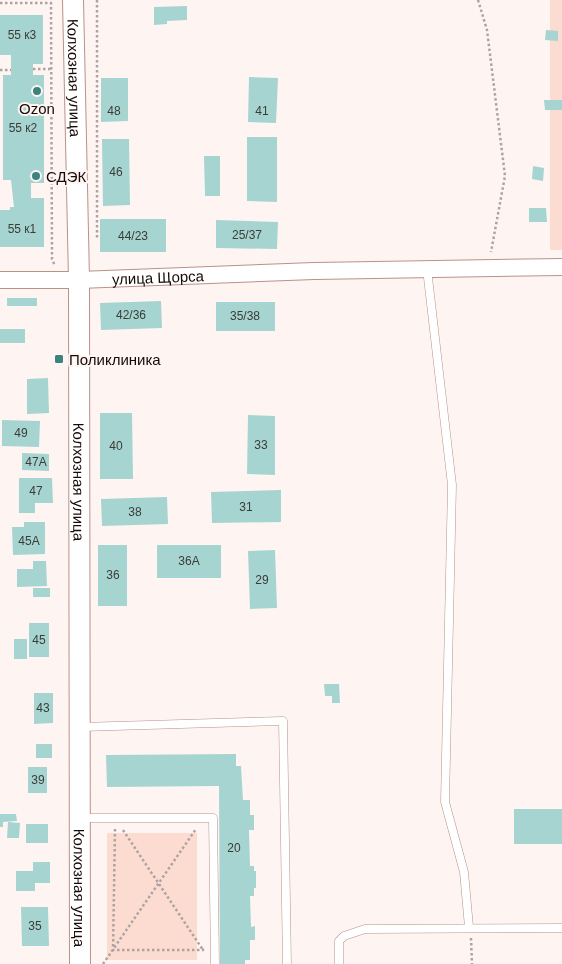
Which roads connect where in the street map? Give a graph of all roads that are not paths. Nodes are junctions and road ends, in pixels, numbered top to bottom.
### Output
1 (72, 0) edge
2 (562, 267) edge
3 (427, 270) junction
4 (0, 280) edge
5 (71, 280) junction
6 (81, 726) junction
7 (80, 818) junction
8 (469, 927) junction
9 (562, 928) edge
10 (80, 964) edge
11 (214, 964) edge
12 (287, 964) edge
13 (339, 964) edge

1 - 5 street, Колхозная улица
2 - 3 street, улица Щорса
3 - 5 street, улица Щорса
3 - 8 lane
4 - 5 street, улица Щорса
5 - 6 street, Колхозная улица
6 - 7 street, Колхозная улица
6 - 12 lane
7 - 10 street, Колхозная улица
7 - 11 lane
8 - 9 lane
8 - 13 lane

